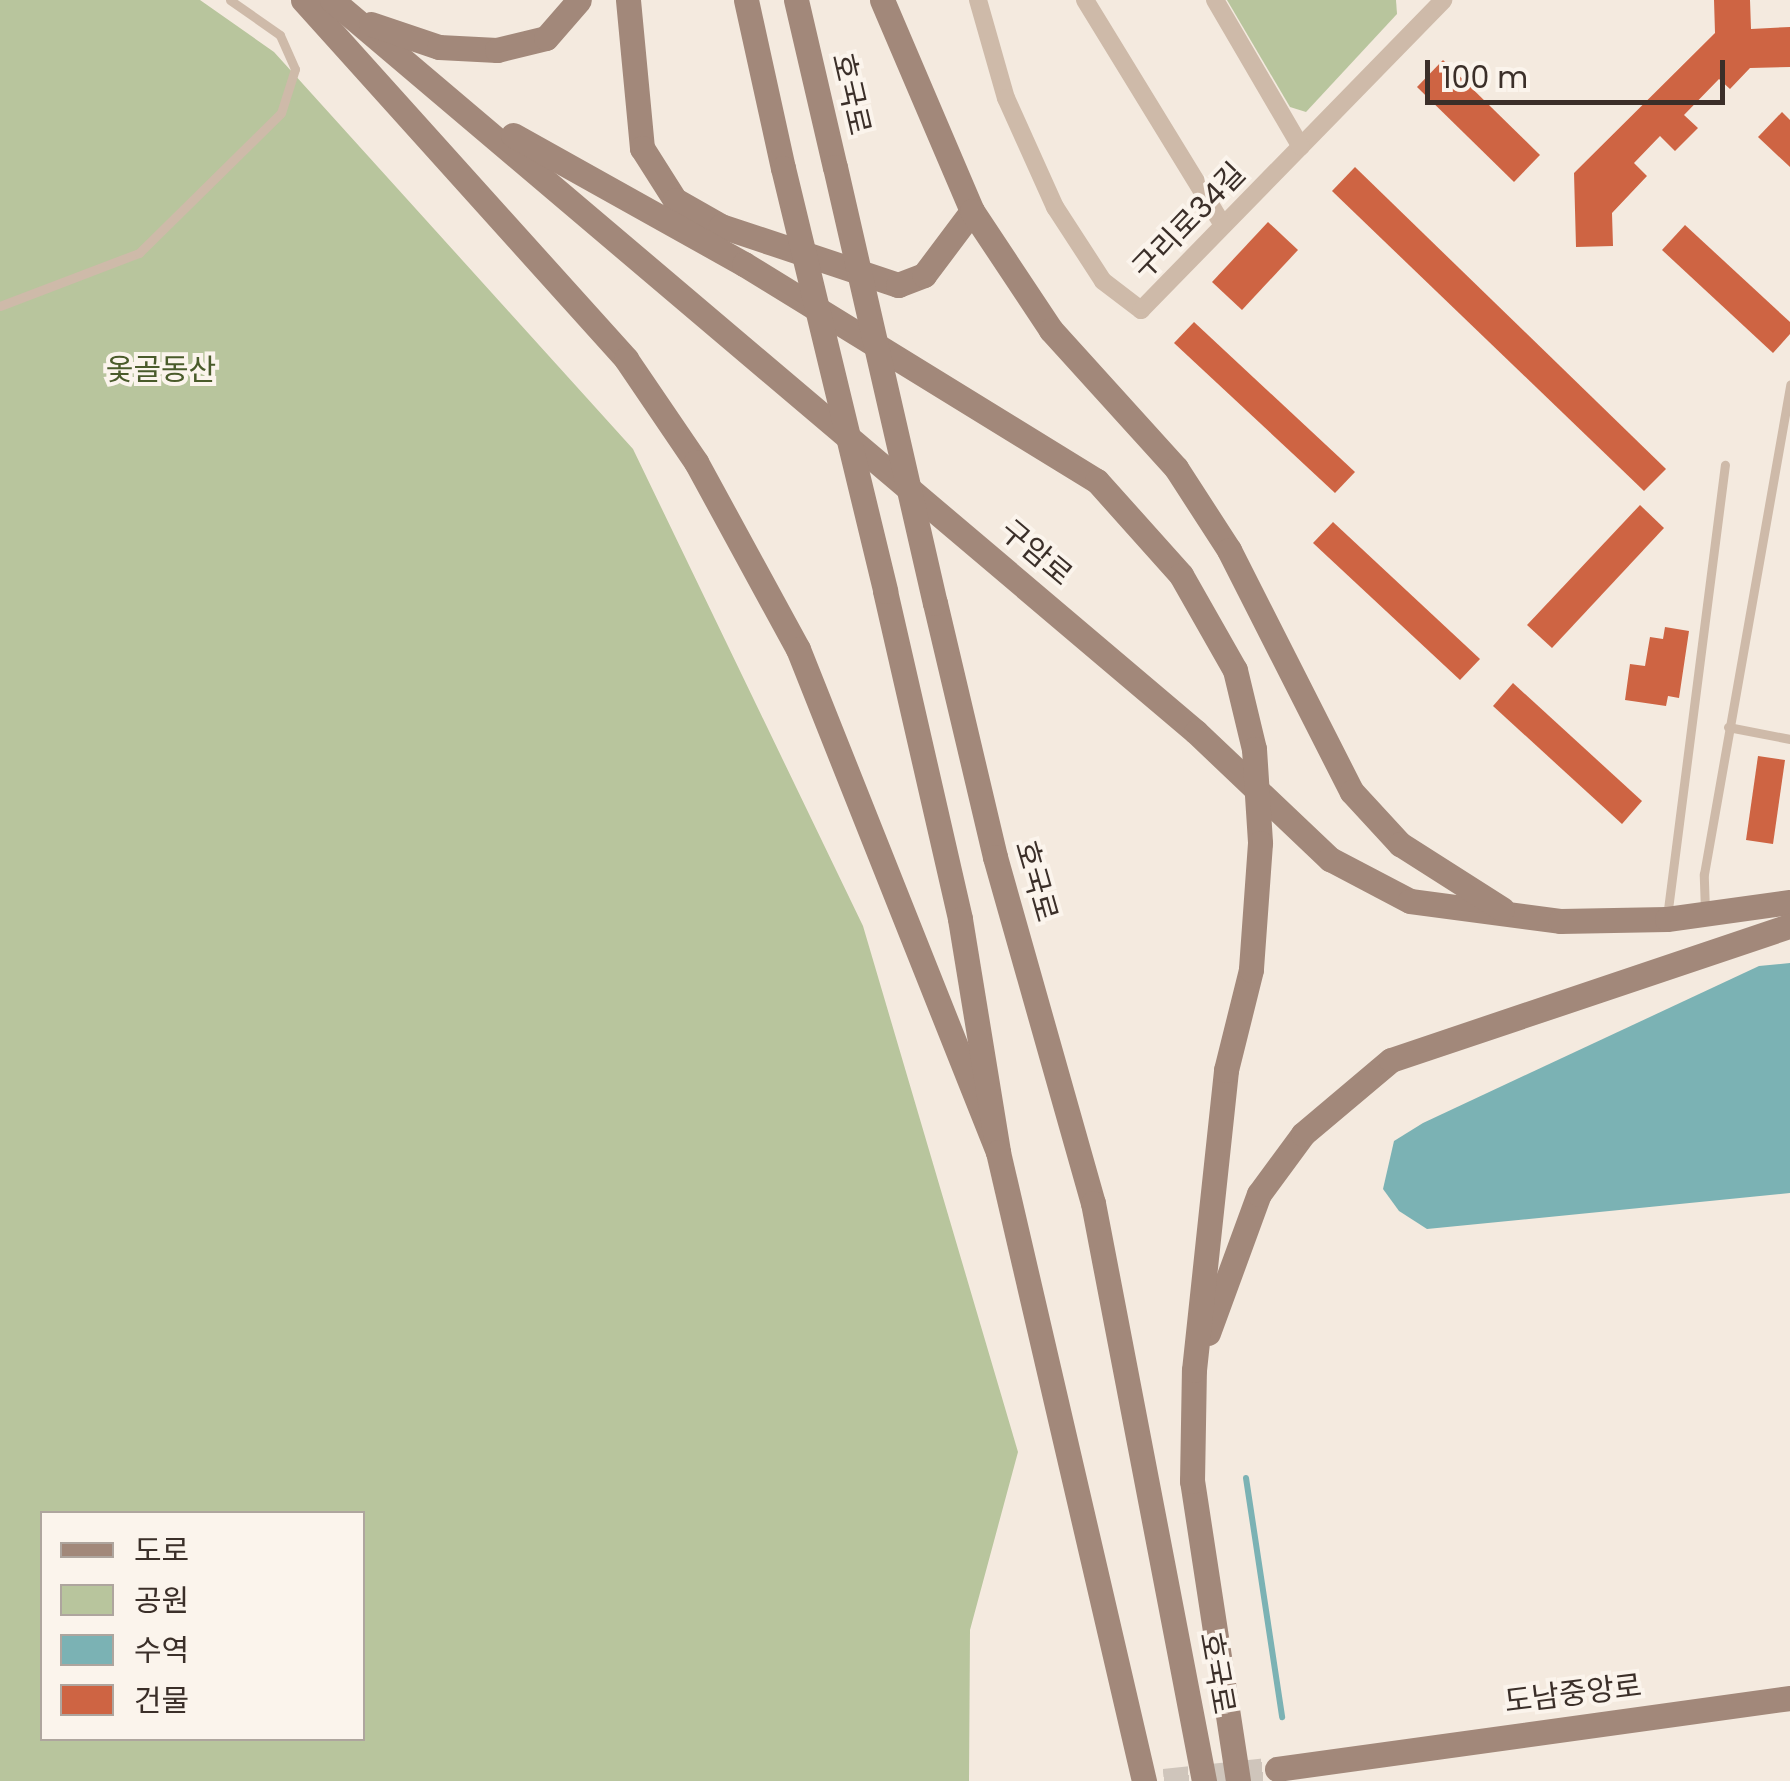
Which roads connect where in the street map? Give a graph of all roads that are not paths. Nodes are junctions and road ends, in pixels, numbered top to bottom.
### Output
1 (230, 0) edge
2 (303, 0) edge
3 (332, 0) edge
4 (579, 0) edge
5 (628, 0) edge
6 (746, 0) edge
7 (796, 0) edge
8 (882, 0) edge
9 (978, 0) edge
10 (1085, 0) edge
11 (1216, 0) edge
12 (1416, 0) edge
13 (1437, 7) edge
14 (354, 18) junction
15 (460, 106) junction
16 (1301, 147) junction
17 (972, 211) junction
18 (1223, 225) junction
19 (0, 306) edge
20 (1790, 384) edge
21 (1725, 465) dead end
22 (1728, 728) junction
23 (1790, 739) edge
24 (1790, 902) edge
25 (1510, 914) junction
26 (1705, 914) junction
27 (1667, 919) junction
28 (1790, 926) edge
29 (998, 1152) junction
30 (1194, 1370) junction
31 (1790, 1698) edge
32 (1277, 1768) tunnel mouth
33 (1144, 1781) edge
34 (1204, 1781) edge
35 (1238, 1781) edge

1 - 19 lane
2 - 29 main road
3 - 14 main road, 구암로
4 - 14 main road
5 - 17 main road
6 - 29 main road, bridge
7 - 34 main road, 호국로, bridge
8 - 17 main road
9 - 18 street, 구리로34길
10 - 18 street
11 - 16 street
12 - 13 street
13 - 16 street, 구리로34길
14 - 15 main road, 구암로
15 - 25 main road, 구암로
15 - 30 main road, bridge
16 - 18 street, 구리로34길
17 - 25 main road
20 - 22 lane
21 - 27 lane
22 - 23 lane
22 - 26 lane
24 - 26 main road, 구암로
25 - 27 main road, 구암로
26 - 27 main road, 구암로
28 - 30 main road
29 - 33 main road
30 - 35 main road
31 - 32 main road, 도남중앙로

